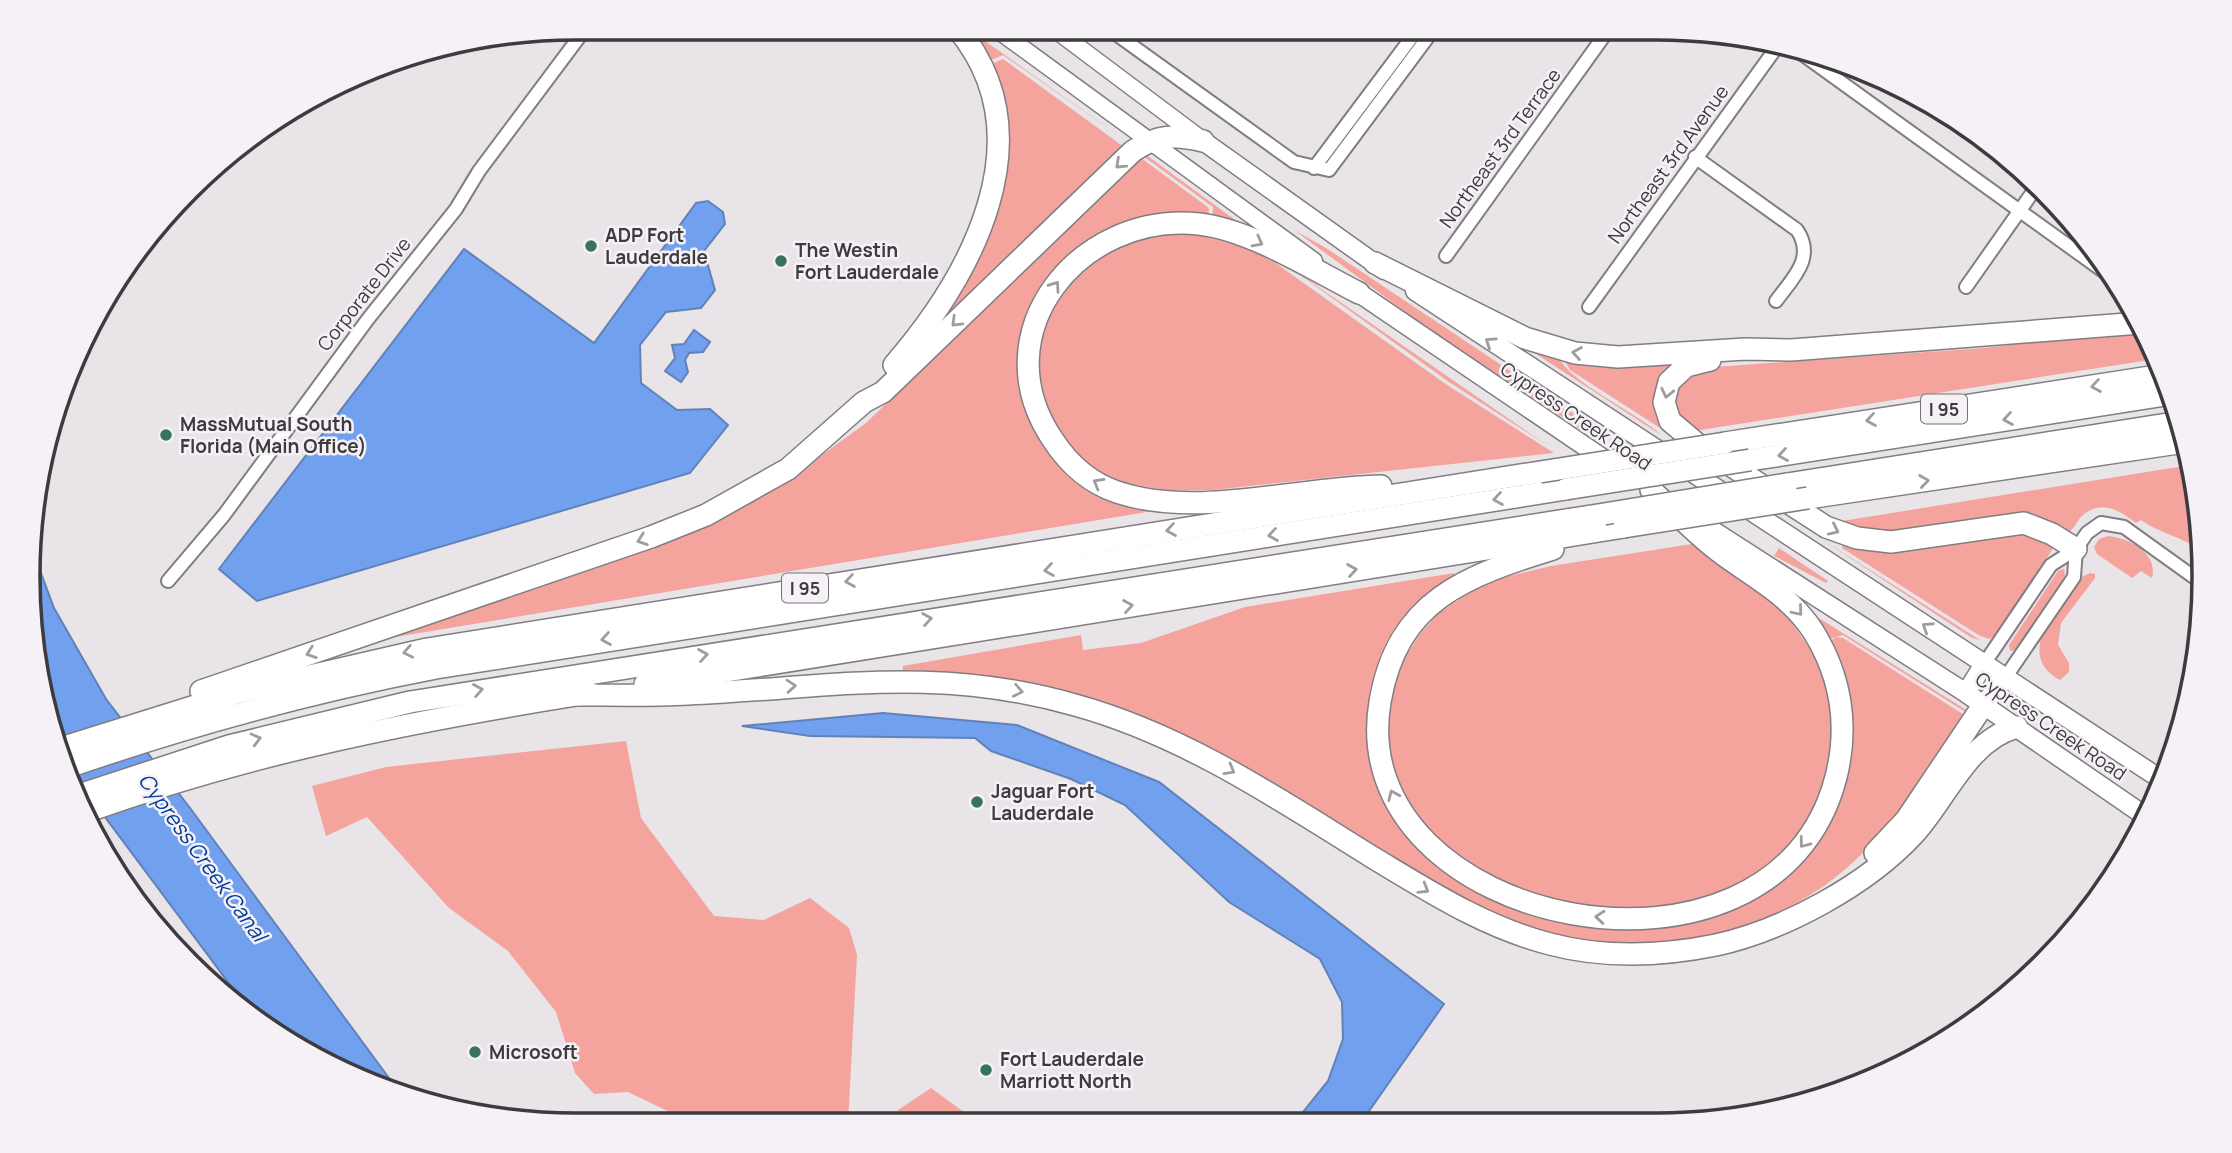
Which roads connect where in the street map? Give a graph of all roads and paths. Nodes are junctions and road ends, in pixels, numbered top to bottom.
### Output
1 (577, 40) edge
2 (965, 40) edge
3 (1012, 40) edge
4 (1068, 40) edge
5 (1124, 40) edge
6 (1410, 40) edge
7 (1426, 40) edge
8 (1601, 40) edge
9 (1772, 54) edge
10 (1819, 66) edge
11 (1149, 140) junction
12 (1203, 141) junction
13 (1695, 158) junction
14 (1314, 168) junction
15 (2032, 194) edge
16 (2021, 212) junction
17 (1446, 256) dead end
18 (2088, 260) edge
19 (1375, 264) junction
20 (1966, 287) dead end
21 (1359, 293) junction
22 (1776, 301) dead end
23 (1589, 307) dead end
24 (2128, 324) edge
25 (1791, 350) junction
26 (2153, 377) edge
27 (2160, 396) edge
28 (864, 402) junction
29 (2169, 424) edge
30 (2174, 444) edge
31 (1457, 485) junction
32 (1651, 490) junction
33 (1624, 527) junction
34 (2076, 549) junction
35 (2192, 576) edge
36 (168, 581) dead end
37 (1984, 664) junction
38 (2005, 678) junction
39 (576, 695) junction
40 (1975, 699) junction
41 (158, 715) junction
42 (2017, 727) junction
43 (68, 746) edge
44 (75, 765) edge
45 (196, 766) junction
46 (2154, 775) edge
47 (86, 793) edge
48 (94, 809) edge
49 (2138, 811) edge
50 (1843, 888) junction

1 - 36 street, Corporate Drive
2 - 28 highway
3 - 11 main road, Cypress Creek Road
4 - 12 main road, Cypress Creek Road
5 - 14 street
6 - 14 street
7 - 14 street
8 - 17 street, Northeast 3rd Terrace
9 - 13 street, Northeast 3rd Avenue
10 - 16 street
11 - 12 highway
11 - 21 main road, Cypress Creek Road
11 -> 28 highway
12 - 19 main road, Cypress Creek Road
13 - 22 street
13 - 23 street, Northeast 3rd Avenue
15 - 16 street
16 - 18 street
16 - 20 street
25 -> 19 highway
37 -> 19 main road, Cypress Creek Road
31 -> 21 highway
21 - 32 main road, Cypress Creek Road
24 - 25 highway
25 -> 34 highway
26 -> 31 highway, I 95, bridge
27 -> 44 highway, bridge
28 -> 41 highway
45 -> 29 highway, bridge
33 -> 30 highway, bridge
31 -> 41 highway, I 95
32 -> 33 highway
32 - 40 main road, Cypress Creek Road
39 -> 33 highway
34 - 35 street
34 - 37 street
34 - 38 street
37 - 38 main road, Cypress Creek Road
37 - 40 main road
38 - 40 main road
38 - 46 main road, Cypress Creek Road
39 - 45 highway
39 -> 50 highway
40 - 42 main road, Cypress Creek Road
40 - 50 highway
41 - 43 highway, I 95
42 - 49 main road, Cypress Creek Road
42 - 50 highway
45 - 47 highway
45 - 48 highway

